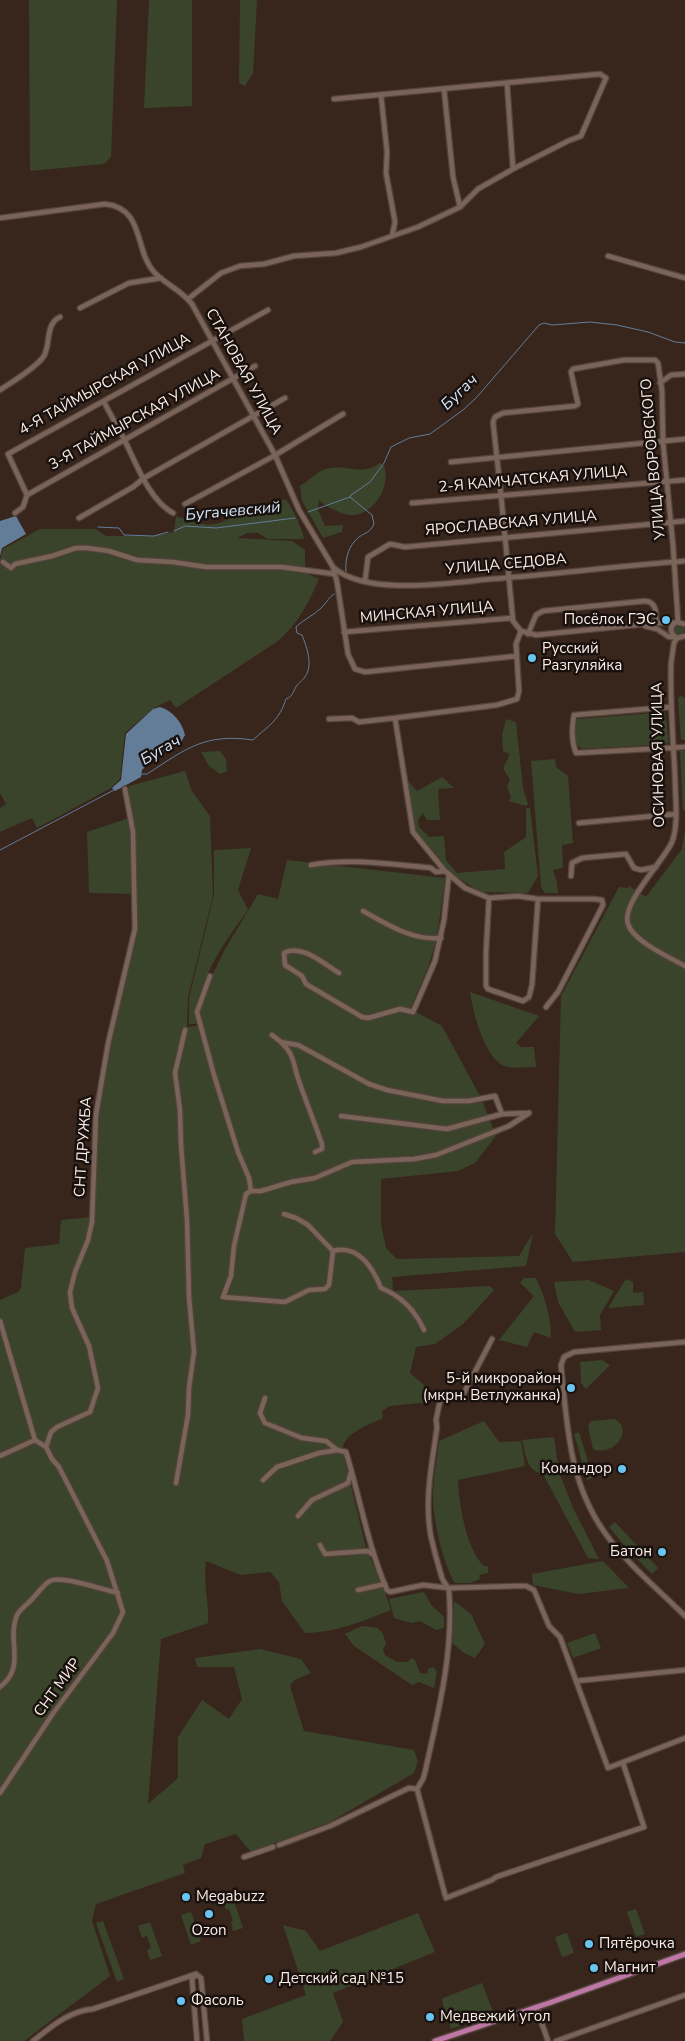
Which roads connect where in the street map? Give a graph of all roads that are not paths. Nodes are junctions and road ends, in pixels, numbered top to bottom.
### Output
1 (507, 83) junction
2 (444, 89) junction
3 (381, 95) junction
4 (334, 99) dead end
5 (513, 169) junction
6 (460, 207) junction
7 (0, 218) edge
8 (392, 236) junction
9 (608, 256) dead end
10 (161, 278) junction
11 (685, 278) edge
12 (188, 299) junction
13 (80, 308) dead end
14 (268, 310) dead end
15 (60, 317) dead end
16 (212, 341) junction
17 (255, 366) dead end
18 (685, 374) edge
19 (233, 379) junction
20 (660, 384) junction
21 (0, 390) edge
22 (285, 398) dead end
23 (104, 402) junction
24 (343, 414) dead end
25 (254, 417) junction
26 (124, 439) junction
27 (685, 439) edge
28 (663, 442) junction
29 (275, 455) junction
30 (497, 457) junction
31 (451, 462) dead end
32 (144, 478) junction
33 (685, 480) edge
34 (667, 482) junction
35 (27, 495) junction
36 (502, 495) junction
37 (412, 503) dead end
38 (185, 504) dead end
39 (15, 513) dead end
40 (173, 513) dead end
41 (79, 518) dead end
42 (685, 520) edge
43 (671, 522) junction
44 (505, 537) junction
45 (685, 561) edge
46 (3, 562) dead end
47 (674, 562) junction
48 (333, 567) junction
49 (335, 574) junction
50 (343, 576) junction
51 (509, 579) junction
52 (365, 581) junction
53 (337, 582) junction
54 (512, 618) junction
55 (676, 622) junction
56 (656, 623) junction
57 (685, 624) edge
58 (640, 625) junction
59 (521, 631) junction
60 (344, 632) junction
61 (528, 634) junction
62 (685, 636) edge
63 (676, 638) junction
64 (517, 656) junction
65 (671, 707) junction
66 (395, 718) junction
67 (329, 720) dead end
68 (673, 747) junction
69 (685, 747) edge
70 (126, 789) dead end
71 (676, 814) junction
72 (578, 823) dead end
73 (311, 864) dead end
74 (656, 867) junction
75 (447, 873) junction
76 (571, 876) dead end
77 (489, 898) junction
78 (538, 899) junction
79 (363, 911) dead end
80 (441, 938) junction
81 (685, 966) edge
82 (339, 973) dead end
83 (210, 976) dead end
84 (546, 1007) dead end
85 (185, 1030) dead end
86 (272, 1035) dead end
87 (281, 1042) junction
88 (502, 1114) junction
89 (341, 1116) dead end
90 (315, 1152) dead end
91 (251, 1191) junction
92 (284, 1214) dead end
93 (333, 1251) junction
94 (0, 1321) edge
95 (424, 1330) dead end
96 (492, 1339) dead end
97 (685, 1342) edge
98 (265, 1398) dead end
99 (35, 1440) junction
100 (46, 1447) junction
101 (337, 1450) junction
102 (0, 1456) edge
103 (352, 1470) junction
104 (263, 1480) dead end
105 (176, 1483) dead end
106 (298, 1516) dead end
107 (320, 1546) dead end
108 (373, 1555) junction
109 (385, 1584) junction
110 (449, 1588) junction
111 (358, 1590) dead end
112 (118, 1593) junction
113 (685, 1616) edge
114 (685, 1670) edge
115 (576, 1681) junction
116 (0, 1687) edge
117 (685, 1738) edge
118 (623, 1763) junction
119 (416, 1789) junction
120 (0, 1793) edge
121 (279, 1845) dead end
122 (273, 1847) dead end
123 (244, 1856) dead end
124 (685, 1954) edge
125 (196, 1974) junction
126 (685, 1996) edge
127 (536, 2007) junction
128 (33, 2041) edge
129 (197, 2041) edge
130 (208, 2041) edge
131 (434, 2041) edge
132 (548, 2041) edge
133 (556, 2041) edge

1 - 2 street
1 - 5 street
1 - 5 street
2 - 3 street
2 - 6 street
3 - 4 street
3 - 8 street
5 - 6 street
6 - 8 street
7 - 10 street, СТАНОВАЯ УЛИЦА
8 - 12 street
9 - 11 street
10 - 12 street, СТАНОВАЯ УЛИЦА
10 - 13 street
12 - 16 street, СТАНОВАЯ УЛИЦА
14 - 16 street, 4-Я ТАЙМЫРСКАЯ УЛИЦА
15 - 21 street
16 - 19 street, СТАНОВАЯ УЛИЦА
16 - 23 street, 4-Я ТАЙМЫРСКАЯ УЛИЦА
17 - 19 street, 3-Я ТАЙМЫРСКАЯ УЛИЦА
18 - 20 street
19 - 25 street, СТАНОВАЯ УЛИЦА
19 - 26 street, 3-Я ТАЙМЫРСКАЯ УЛИЦА
20 - 28 street, УЛИЦА ВОРОВСКОГО
20 - 30 street, УЛИЦА ВОРОВСКОГО
22 - 25 street
23 - 26 street
23 - 35 street, 4-Я ТАЙМЫРСКАЯ УЛИЦА
24 - 29 street
25 - 29 street, СТАНОВАЯ УЛИЦА
25 - 32 street
26 - 32 street
26 - 35 street, 3-Я ТАЙМЫРСКАЯ УЛИЦА
27 - 28 street
28 - 30 street
28 - 34 street, УЛИЦА ВОРОВСКОГО
29 - 38 street
29 - 48 street, СТАНОВАЯ УЛИЦА
30 - 31 street
30 - 36 street
32 - 40 street
32 - 41 street
33 - 34 street, 2-Я КАМЧАТСКАЯ УЛИЦА
34 - 36 street, 2-Я КАМЧАТСКАЯ УЛИЦА
34 - 43 street, УЛИЦА ВОРОВСКОГО
35 - 39 street
36 - 37 street, 2-Я КАМЧАТСКАЯ УЛИЦА
36 - 44 street
42 - 43 street, ЯРОСЛАВСКАЯ УЛИЦА
43 - 44 street, ЯРОСЛАВСКАЯ УЛИЦА
43 - 47 street, УЛИЦА ВОРОВСКОГО
44 - 51 street
44 - 52 street, ЯРОСЛАВСКАЯ УЛИЦА
45 - 47 street, УЛИЦА СЕДОВА
46 - 49 street
47 - 51 street, УЛИЦА СЕДОВА
47 - 55 street, УЛИЦА ВОРОВСКОГО
48 - 49 street, СТАНОВАЯ УЛИЦА
48 - 50 street, УЛИЦА СЕДОВА
49 - 53 street, СТАНОВАЯ УЛИЦА
50 - 52 street, УЛИЦА СЕДОВА
50 - 53 street
51 - 52 street, УЛИЦА СЕДОВА
51 - 54 street
53 - 60 street, СТАНОВАЯ УЛИЦА
54 - 59 street
54 - 60 street, МИНСКАЯ УЛИЦА
55 - 56 street
55 - 57 street
55 - 63 street, УЛИЦА ВОРОВСКОГО
56 - 58 street
56 - 61 street
58 - 61 street
58 - 63 street
59 - 61 street
59 - 64 street
60 - 64 street, СТАНОВАЯ УЛИЦА
62 - 63 street
63 - 65 street, ОСИНОВАЯ УЛИЦА
64 - 66 street
65 - 68 street, ОСИНОВАЯ УЛИЦА
65 - 68 street
66 - 67 street
66 - 75 street
68 - 69 street
68 - 71 street, ОСИНОВАЯ УЛИЦА
70 - 100 street, СНТ ДРУЖБА
71 - 72 street
71 - 74 street, ОСИНОВАЯ УЛИЦА
73 - 75 street
74 - 76 street
74 - 81 street, ОСИНОВАЯ УЛИЦА
75 - 77 street
75 - 80 street
77 - 78 street
77 - 78 street
78 - 84 street
79 - 80 street
80 - 82 street
83 - 91 street
85 - 105 street
86 - 87 street
87 - 88 street
87 - 90 street
88 - 89 street
88 - 91 street
91 - 93 street
92 - 93 street
93 - 95 street
94 - 99 street
96 - 110 street
97 - 113 street
98 - 101 street
99 - 100 street
99 - 102 street
100 - 112 street, СНТ МИР
101 - 103 street
101 - 104 street
103 - 106 street
103 - 108 street
107 - 108 street
108 - 109 street
109 - 110 street
109 - 111 street
110 - 115 street
110 - 119 street
112 - 116 street
112 - 120 street, СНТ МИР
114 - 115 street
115 - 118 street
117 - 118 street
118 - 119 street
119 - 121 street
122 - 123 street
124 - 127 main road
125 - 128 street
125 - 129 street
125 - 130 street
126 - 133 street
127 - 131 main road
127 - 132 street

